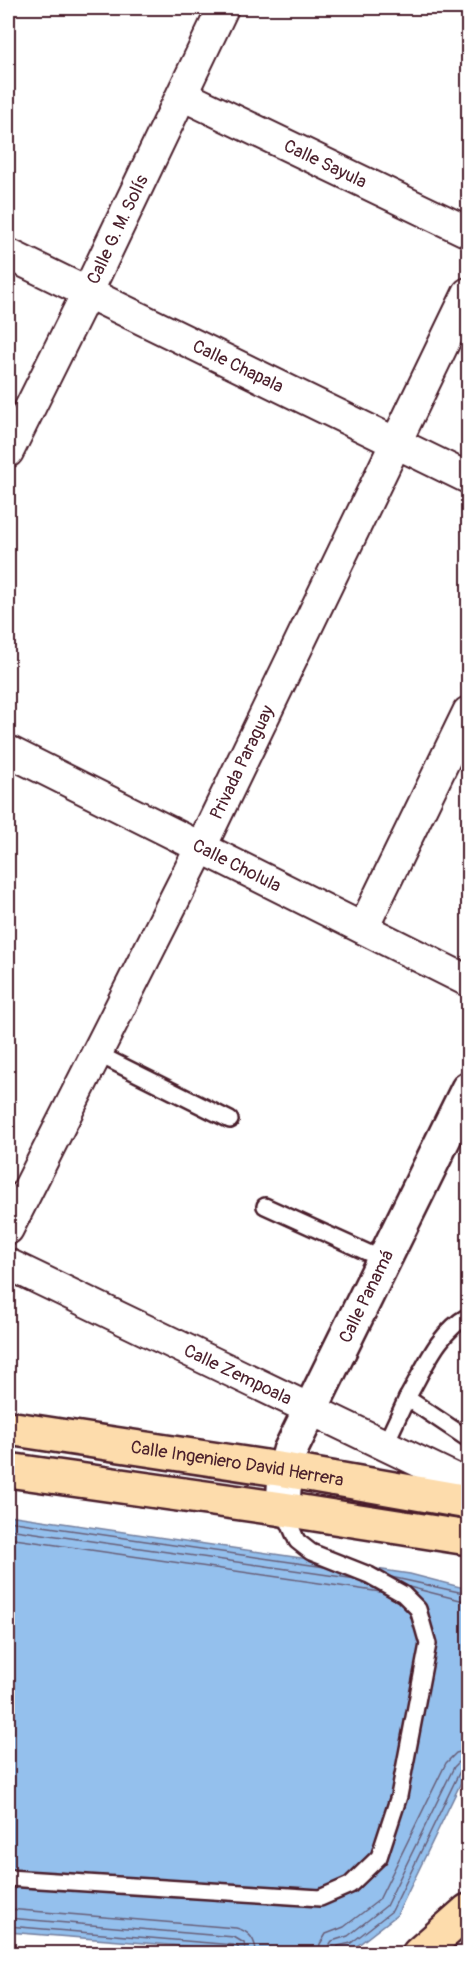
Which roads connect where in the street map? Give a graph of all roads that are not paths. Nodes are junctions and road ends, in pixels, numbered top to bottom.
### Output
1 (223, 8) edge
2 (182, 95) junction
3 (468, 232) edge
4 (8, 254) edge
5 (87, 293) junction
6 (468, 293) edge
7 (395, 443) junction
8 (8, 452) edge
9 (468, 478) edge
10 (468, 712) edge
11 (8, 751) edge
12 (201, 847) junction
13 (363, 928) junction
14 (468, 981) edge
15 (96, 1053) junction
16 (468, 1089) edge
17 (230, 1120) dead end
18 (265, 1206) dead end
19 (8, 1229) edge
20 (384, 1260) junction
21 (8, 1264) edge
22 (468, 1316) edge
23 (407, 1398) junction
24 (310, 1408) junction
25 (8, 1428) edge
26 (468, 1439) edge
27 (385, 1445) junction
28 (8, 1470) edge
29 (285, 1470) junction
30 (468, 1485) edge
31 (468, 1502) edge
32 (283, 1509) junction
33 (468, 1538) edge
34 (8, 1878) edge
35 (468, 1911) edge
36 (418, 1953) edge

1 - 2 street, Calle G. M. Solís
2 - 3 street, Calle Sayula
2 - 5 street, Calle G. M. Solís
4 - 5 street, Calle Chapala
5 - 7 street, Calle Chapala
5 - 8 street, Calle G. M. Solís
6 - 7 street, Privada Paraguay
7 - 9 street, Calle Chapala
7 - 12 street, Privada Paraguay
10 - 13 street
11 - 12 street, Calle Cholula
12 - 13 street, Calle Cholula
12 - 15 street, Privada Paraguay
13 - 14 street, Calle Cholula
15 - 17 lane
15 - 19 street, Privada Paraguay
16 - 20 street, Calle Panamá
18 - 20 lane
20 - 24 street, Calle Panamá
21 - 24 street, Calle Zempoala
22 - 23 lane
23 - 26 lane
23 - 27 lane
24 - 27 street, Calle Zempoala
24 - 29 street, Calle Panamá
25 - 29 main road, Calle Ingeniero David Herrera
27 - 30 street, Calle Zempoala
28 - 32 main road, Calle Ingeniero David Herrera
29 - 31 main road, Calle Ingeniero David Herrera
29 - 32 street, Calle Panamá
32 - 33 main road, Calle Ingeniero David Herrera
32 - 34 lane
35 - 36 main road

